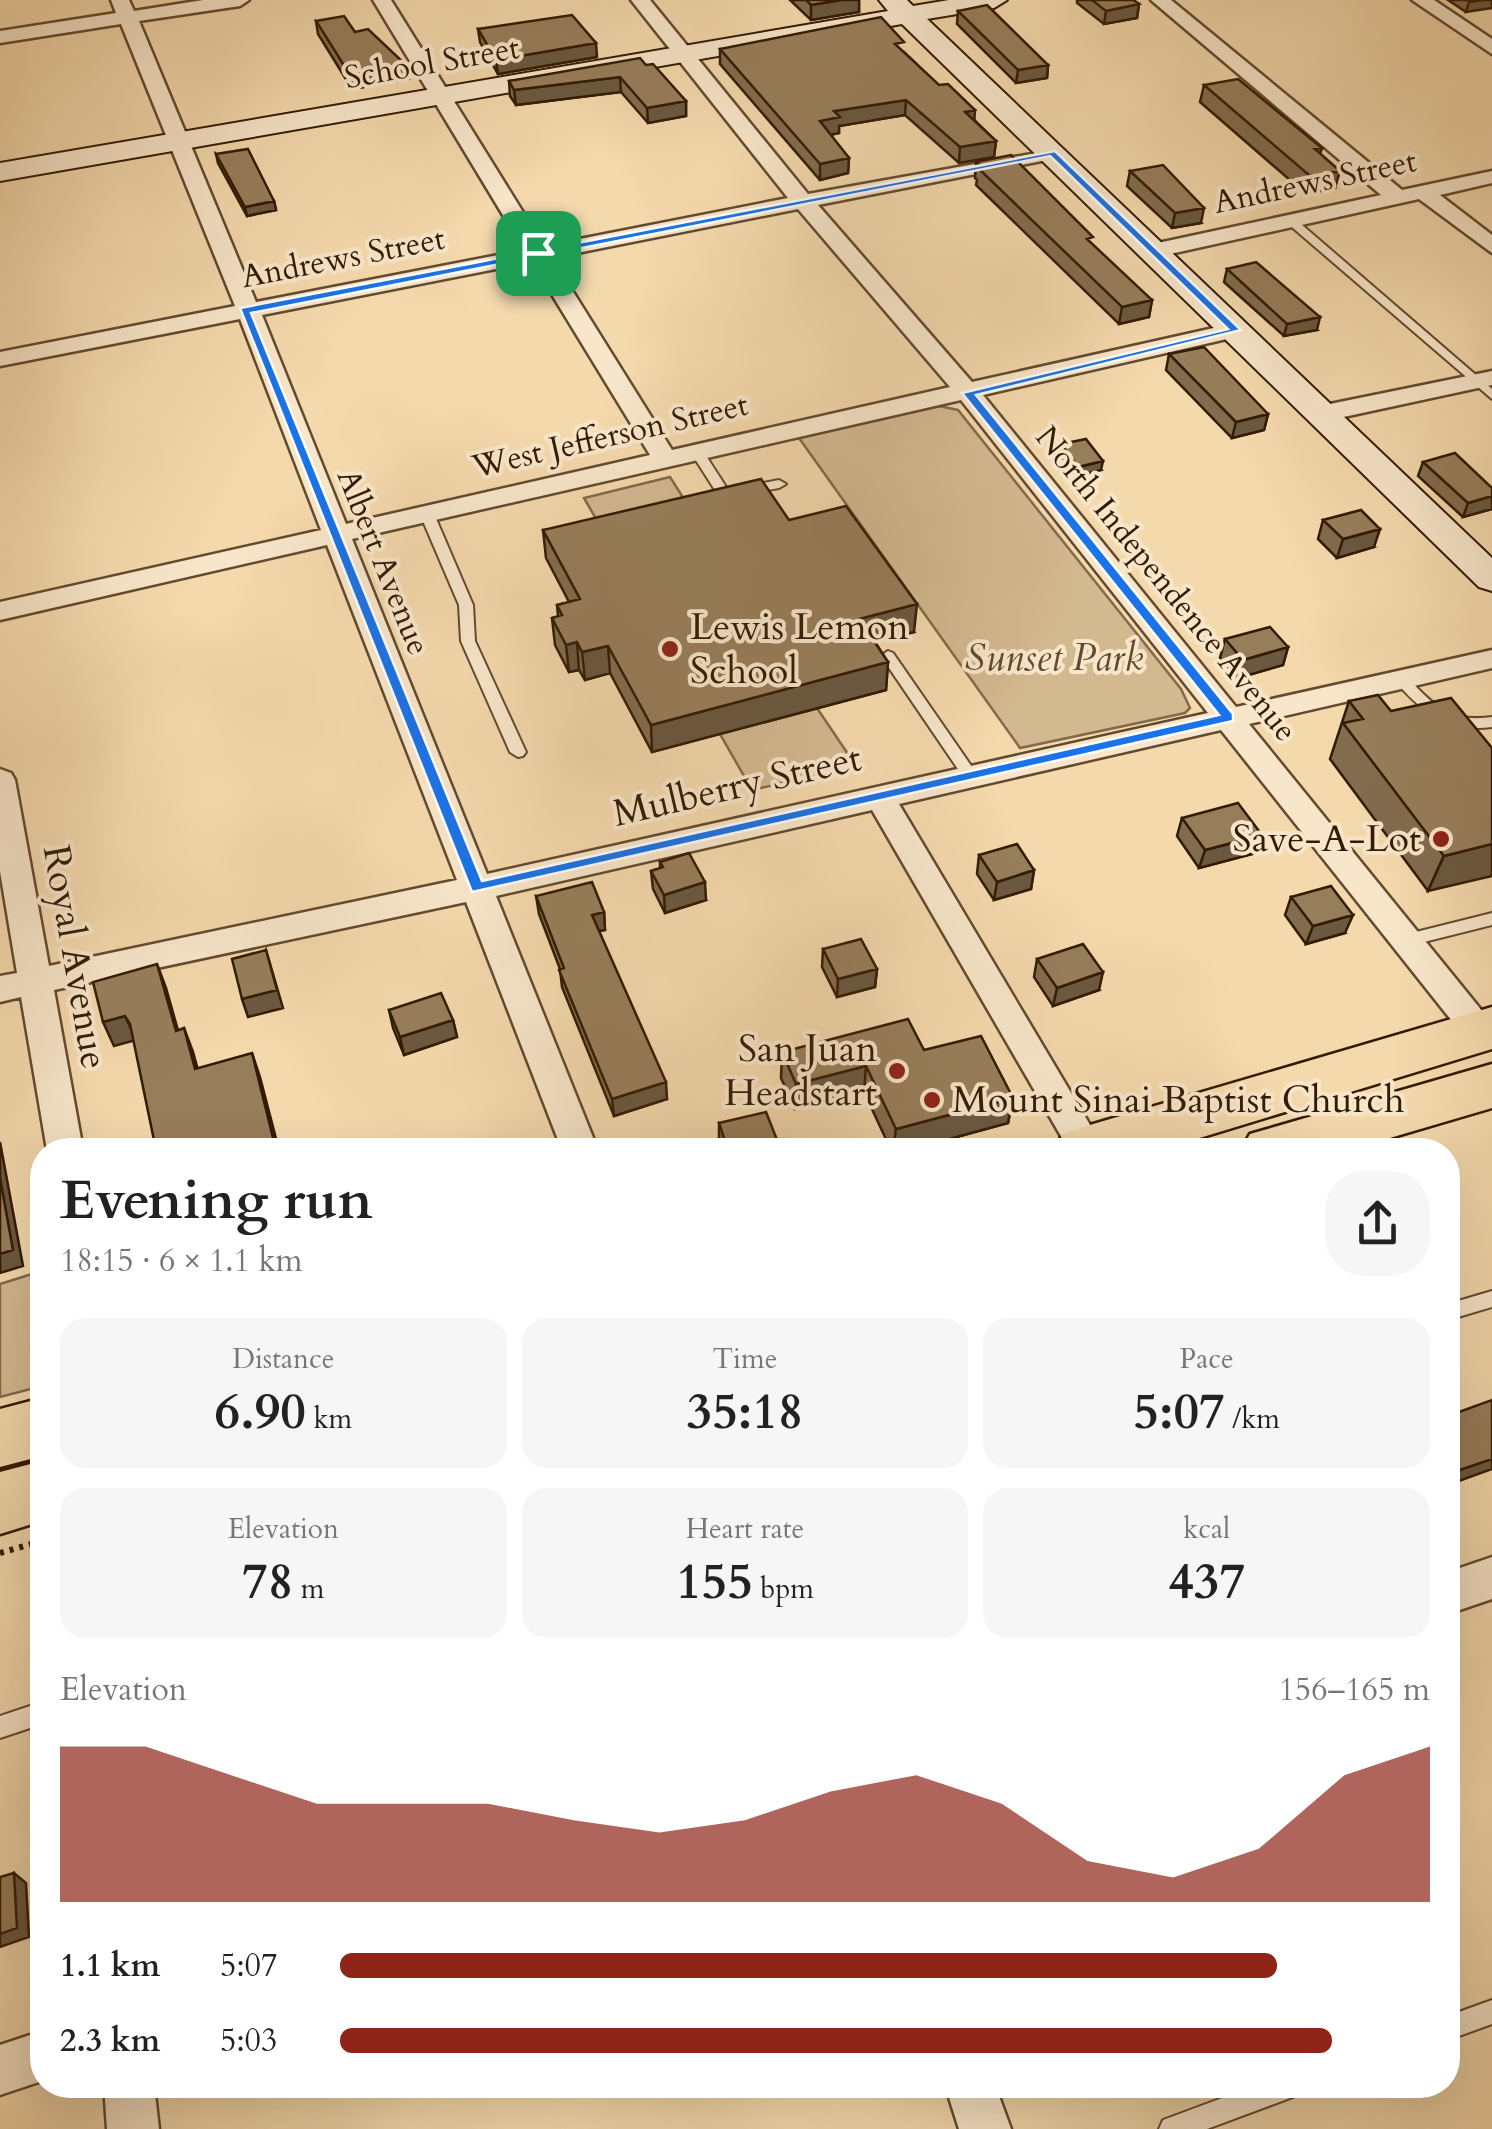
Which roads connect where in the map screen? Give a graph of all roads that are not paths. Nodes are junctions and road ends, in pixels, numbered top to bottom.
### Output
1 (240, 0) edge
2 (382, 0) edge
3 (640, 0) edge
4 (994, 0) edge
5 (1160, 0) edge
6 (1421, 0) edge
7 (123, 8) edge
8 (899, 8) edge
9 (0, 37) edge
10 (1492, 48) edge
11 (685, 54) junction
12 (442, 97) junction
13 (181, 141) junction
14 (1052, 153) junction
15 (0, 172) edge
16 (1492, 177) edge
17 (1423, 192) junction
18 (1396, 196) junction
19 (802, 202) junction
20 (1290, 220) junction
21 (1492, 246) edge
22 (1152, 251) junction
23 (538, 253) junction
24 (244, 311) junction
25 (1236, 330) junction
26 (0, 359) edge
27 (1487, 385) edge
28 (968, 393) junction
29 (1325, 413) junction
30 (696, 451) junction
31 (664, 458) junction
32 (778, 484) dead end
33 (427, 514) junction
34 (334, 536) junction
35 (1492, 579) edge
36 (0, 612) edge
37 (888, 656) edge
38 (1492, 659) edge
39 (1401, 679) junction
40 (1228, 718) junction
41 (1492, 722) edge
42 (518, 752) dead end
43 (969, 774) junction
44 (0, 780) edge
45 (878, 794) junction
46 (477, 888) junction
47 (1492, 919) edge
48 (1408, 940) junction
49 (38, 981) junction
50 (0, 989) edge
51 (1486, 1030) edge
52 (1492, 1086) edge
53 (63, 1138) edge
54 (575, 1138) edge
55 (1078, 1138) edge
56 (1125, 1138) edge
57 (1312, 1138) edge
58 (1492, 1299) edge
59 (1460, 1308) edge
60 (30, 1430) edge
61 (0, 1438) edge
62 (30, 1495) edge
63 (0, 1503) edge
64 (1492, 1578) edge
65 (1460, 1590) edge
66 (30, 1717) edge
67 (0, 1727) edge
68 (1492, 2012) edge
69 (1460, 2024) edge
70 (30, 2060) edge
71 (0, 2070) edge
72 (130, 2098) edge
73 (974, 2098) edge
74 (1257, 2098) edge
75 (132, 2129) edge
76 (985, 2129) edge
77 (1172, 2129) edge

1 - 7 street
2 - 12 street
3 - 11 street, North Independence Avenue
4 - 8 main road, School Street
5 - 18 street
6 - 10 street
7 - 9 street
7 - 13 street, Albert Avenue
8 - 11 main road, School Street
8 - 14 main road
11 - 12 main road, School Street
11 - 19 street, North Independence Avenue
12 - 13 main road, School Street
12 - 23 street
13 - 15 main road, School Street
13 - 24 street, Albert Avenue
14 - 19 street, Andrews Street
14 - 22 main road
16 - 17 street, Andrews Street
17 - 18 street, Andrews Street
17 - 21 street
18 - 20 street, Andrews Street
19 - 23 street, Andrews Street
19 - 28 street, North Independence Avenue
20 - 22 street, Andrews Street
20 - 27 lane
22 - 25 main road
23 - 24 street, Andrews Street
23 - 31 street
24 - 26 street, Andrews Street
24 - 34 street, Albert Avenue
25 - 28 street, West Jefferson Street
25 - 29 main road
27 - 29 street
28 - 30 street, West Jefferson Street
28 - 40 street, North Independence Avenue
29 - 35 main road
30 - 31 street, West Jefferson Street
30 - 32 lane
31 - 33 street, West Jefferson Street
33 - 34 street, West Jefferson Street
33 - 42 lane
34 - 36 street, West Jefferson Street
34 - 46 street, Albert Avenue
37 - 43 lane
38 - 39 street, Mulberry Street
39 - 40 street, Mulberry Street
39 - 41 lane
40 - 43 street, Mulberry Street
40 - 48 street, North Independence Avenue
43 - 45 street, Mulberry Street
44 - 49 street, Royal Avenue
45 - 46 street, Mulberry Street
45 - 55 street
46 - 49 street, Mulberry Street
46 - 54 street, Albert Avenue
47 - 48 lane
48 - 51 street, North Independence Avenue
49 - 50 street, Mulberry Street
49 - 53 street, Royal Avenue
51 - 56 main road
52 - 57 main road
58 - 59 lane
60 - 61 main road
62 - 63 main road
64 - 65 street
66 - 67 lane
68 - 69 lane
70 - 71 street
72 - 75 street
73 - 76 street
74 - 77 lane

